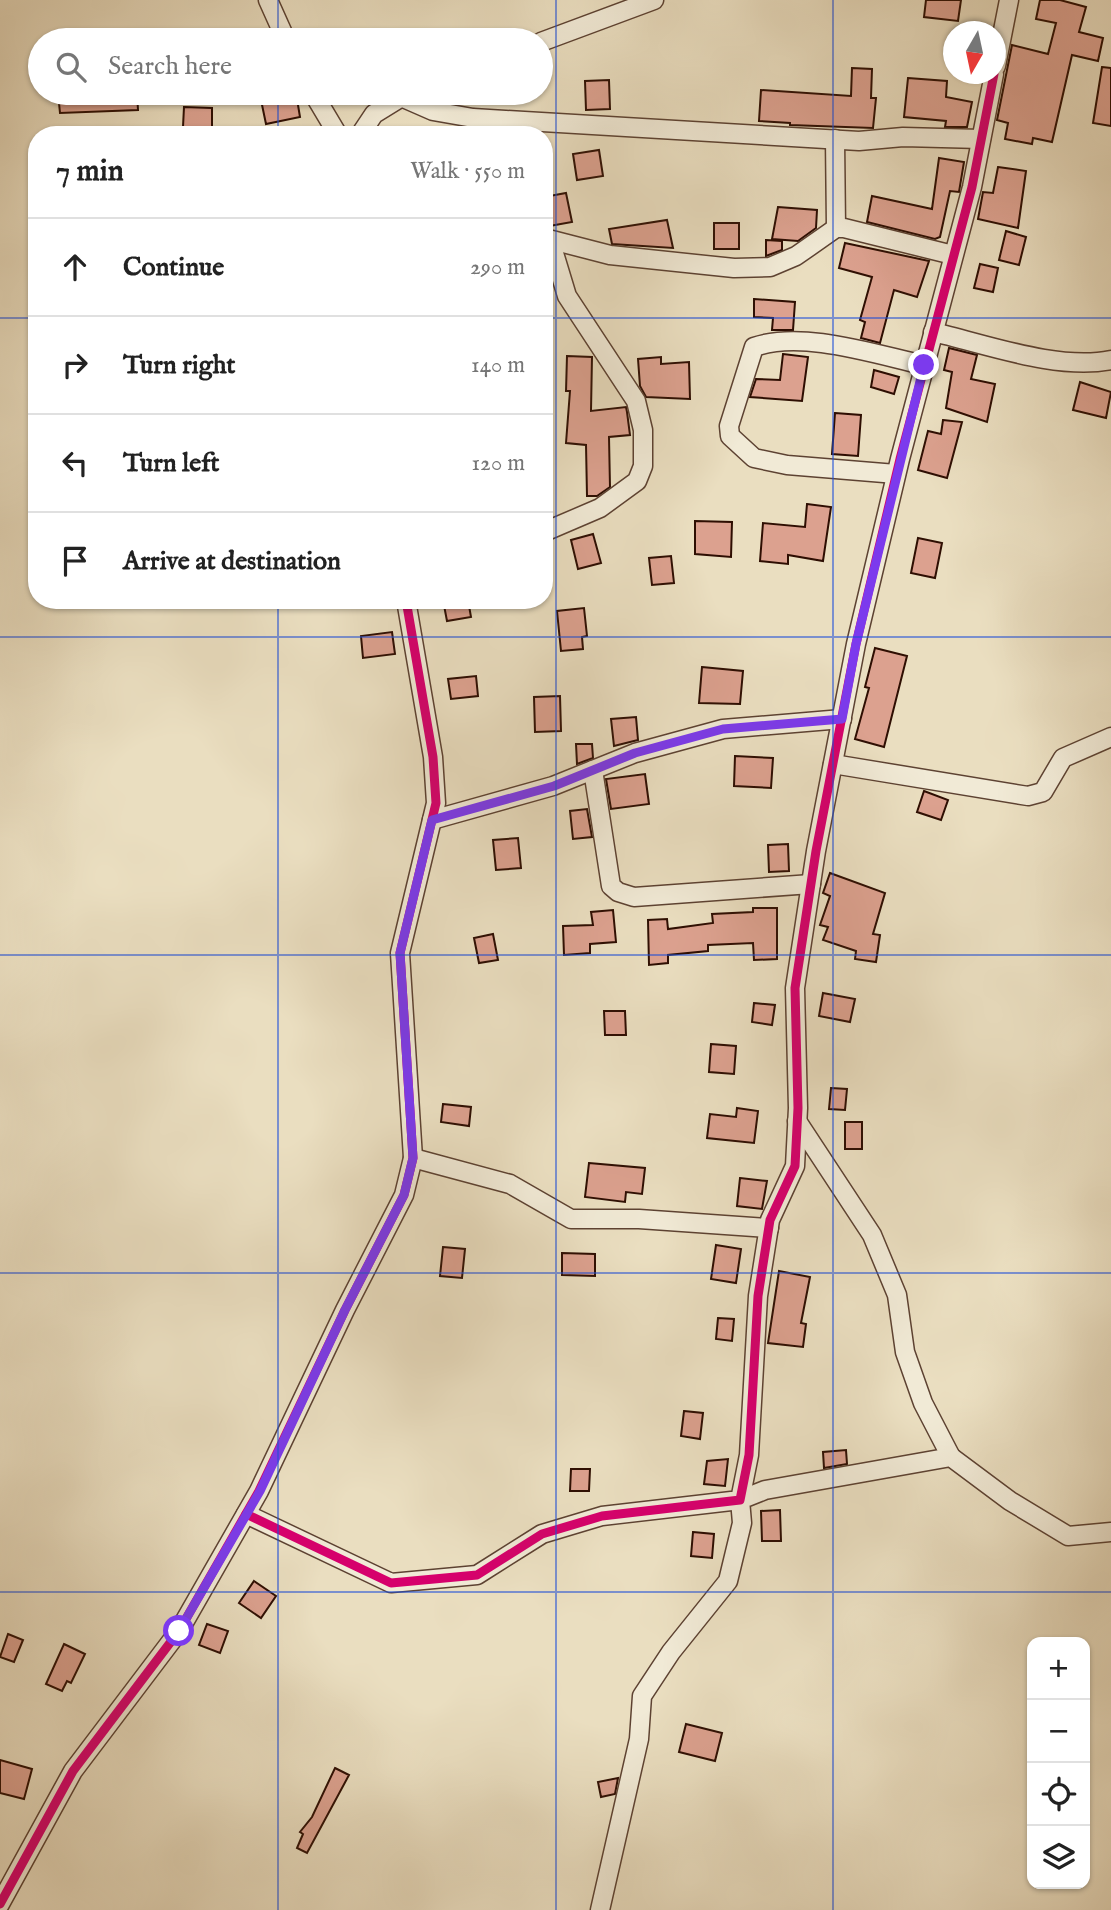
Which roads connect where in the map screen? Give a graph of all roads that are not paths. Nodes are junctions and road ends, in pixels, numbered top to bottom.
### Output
1 (268, 0) edge
2 (654, 0) edge
3 (1009, 0) edge
4 (1005, 21) edge
5 (281, 28) edge
6 (553, 38) edge
7 (992, 84) edge
8 (320, 105) edge
9 (389, 105) edge
10 (422, 105) edge
11 (333, 126) edge
12 (366, 126) edge
13 (835, 139) junction
14 (981, 139) junction
15 (836, 228) junction
16 (553, 240) edge
17 (953, 255) junction
18 (553, 256) edge
19 (933, 332) junction
20 (1111, 360) edge
21 (924, 365) junction
22 (896, 474) junction
23 (553, 528) edge
24 (408, 609) edge
25 (842, 719) junction
26 (1111, 737) edge
27 (833, 764) junction
28 (593, 770) junction
29 (432, 820) junction
30 (811, 884) junction
31 (797, 1121) junction
32 (413, 1158) junction
33 (769, 1228) junction
34 (951, 1457) junction
35 (740, 1500) junction
36 (246, 1514) junction
37 (1111, 1532) edge
38 (0, 1904) edge
39 (600, 1910) edge

1 - 5 street
2 - 6 street
3 - 4 street
7 - 14 street
8 - 11 street
9 - 12 street
10 - 13 street
13 - 14 street
13 - 15 street
14 - 17 street
15 - 16 street
15 - 17 street
17 - 19 street
18 - 23 street
19 - 20 street
19 - 21 street
21 - 22 street
21 - 22 street
22 - 25 street
24 - 29 street
25 - 27 street
25 - 28 street
26 - 27 street
27 - 30 street
28 - 29 street
28 - 30 street
29 - 32 street
30 - 31 street
31 - 33 street
31 - 34 street
32 - 33 street
32 - 36 street
33 - 35 street
34 - 35 street
34 - 37 street
35 - 36 street
35 - 39 street
36 - 38 street

